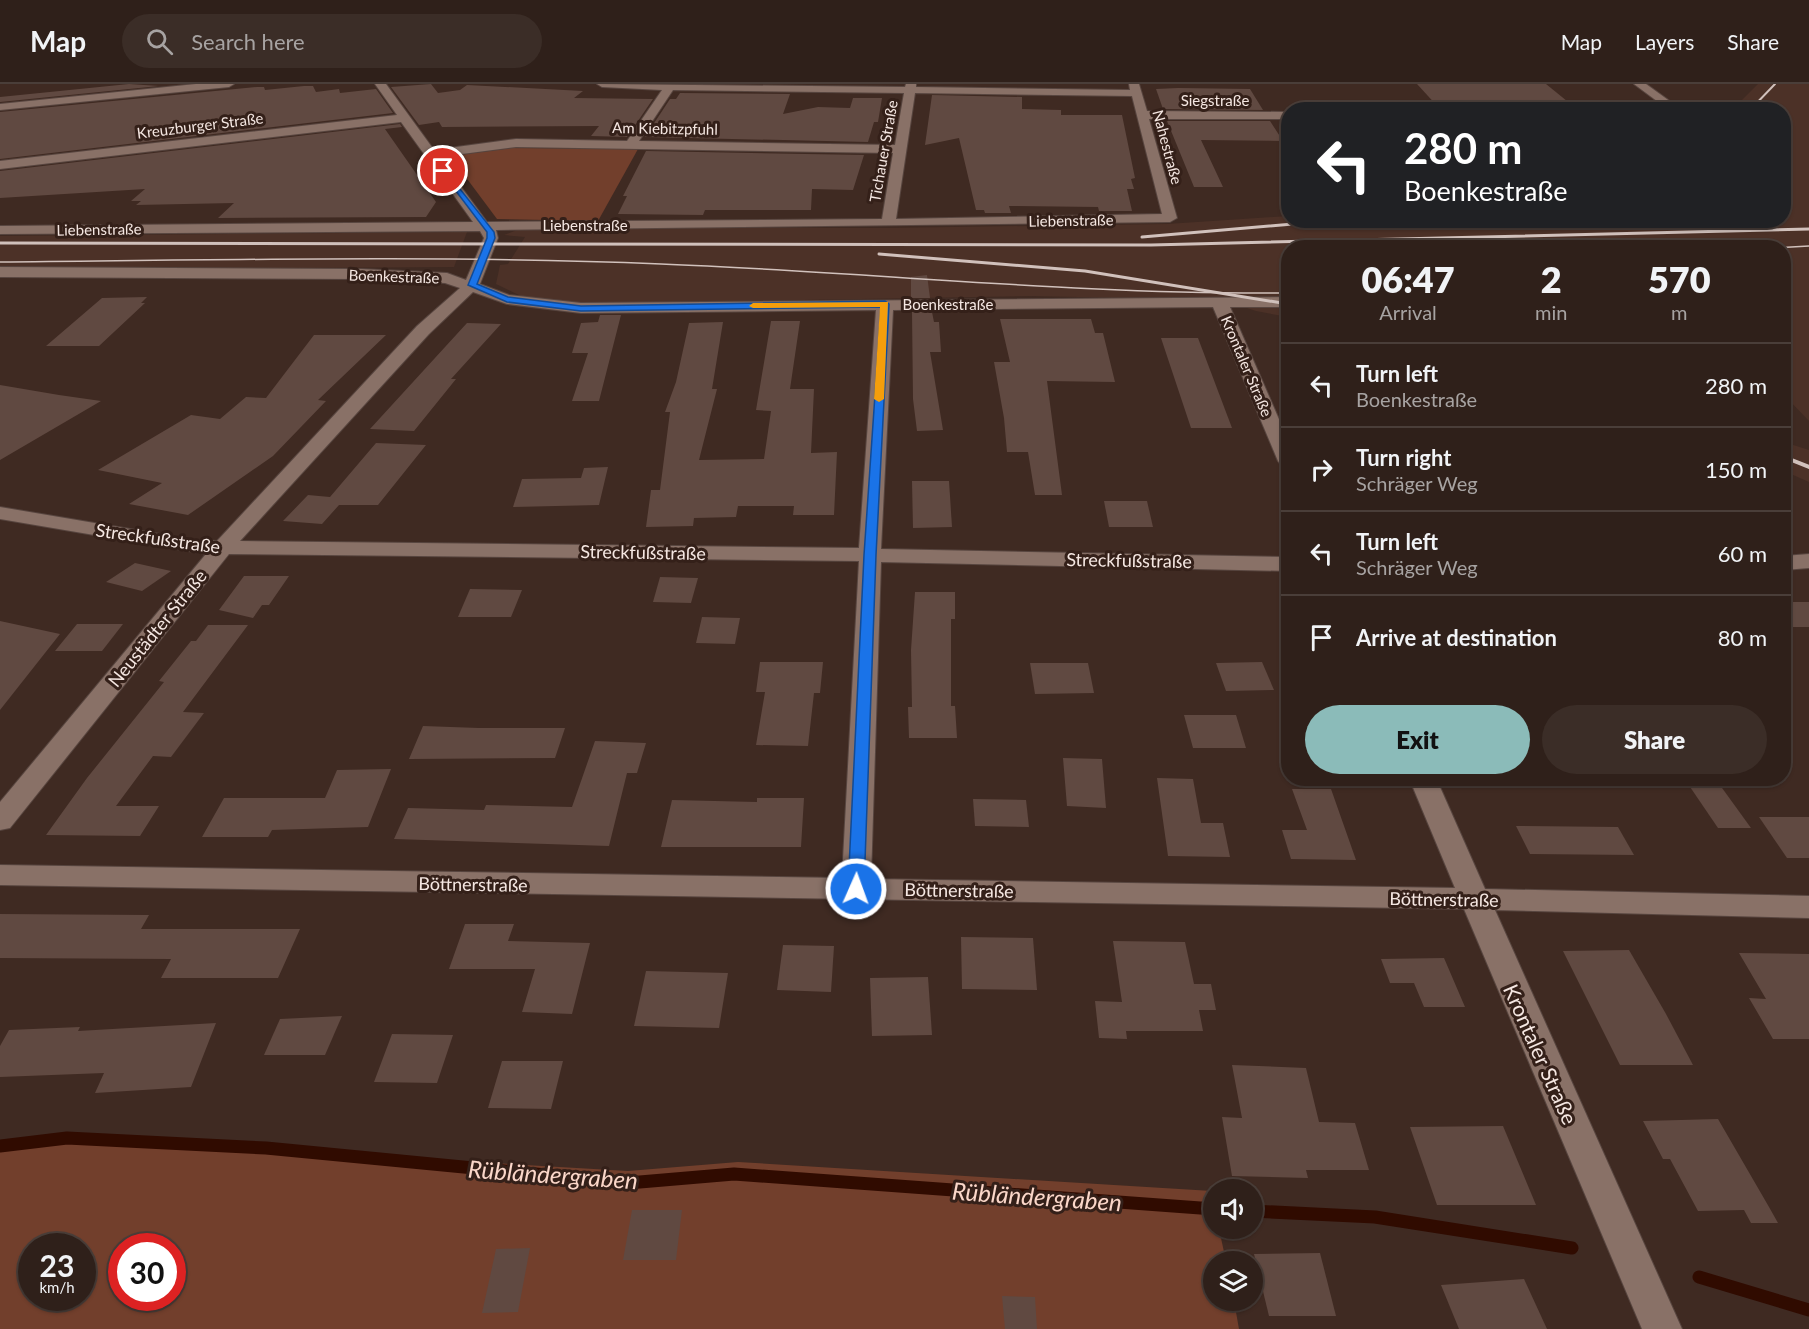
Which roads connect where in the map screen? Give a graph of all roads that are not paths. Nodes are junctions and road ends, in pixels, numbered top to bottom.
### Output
1 (229, 84) edge
2 (380, 84) edge
3 (602, 84) edge
4 (1639, 84) edge
5 (671, 86) edge
6 (911, 87) edge
7 (1135, 89) edge
8 (1665, 102) edge
9 (0, 107) edge
10 (1142, 115) junction
11 (1281, 115) edge
12 (403, 118) junction
13 (631, 144) junction
14 (900, 148) junction
15 (430, 154) junction
16 (0, 165) edge
17 (1170, 218) joint
18 (888, 223) junction
19 (482, 225) junction
20 (0, 230) edge
21 (0, 272) edge
22 (472, 285) junction
23 (1281, 302) edge
24 (885, 304) junction
25 (1220, 304) junction
26 (1281, 445) edge
27 (0, 513) edge
28 (223, 547) junction
29 (870, 555) junction
30 (1809, 561) edge
31 (1791, 562) edge
32 (1281, 564) edge
33 (1425, 786) edge
34 (0, 821) edge
35 (0, 875) edge
36 (856, 889) junction
37 (1472, 899) junction
38 (1809, 907) edge
39 (1662, 1329) edge

1 - 9 street
2 - 12 street
3 - 5 street
4 - 8 street
5 - 6 street
5 - 13 street
6 - 7 street
6 - 14 street, Tichauer Straße
7 - 10 street, Nahestraße
10 - 11 street, Siegstraße
10 - 17 street, Nahestraße
12 - 15 street
12 - 16 street, Kreuzburger Straße
13 - 14 street, Am Kiebitzpfuhl
13 - 15 street, Am Kiebitzpfuhl
14 - 18 street, Tichauer Straße
15 - 19 street
17 - 18 street, Liebenstraße
18 - 19 street, Liebenstraße
19 - 20 street, Liebenstraße
19 - 22 street
21 - 22 street, Boenkestraße
22 - 24 street, Boenkestraße
22 - 28 street, Neustädter Straße
23 - 25 street, Boenkestraße
24 - 25 street, Boenkestraße
24 - 29 street
25 - 26 street, Krontaler Straße
27 - 28 street, Streckfußstraße
28 - 29 street, Streckfußstraße
28 - 34 street, Neustädter Straße
29 - 32 street, Streckfußstraße
29 - 36 street
30 - 31 street
33 - 37 street, Krontaler Straße
35 - 36 street, Böttnerstraße
36 - 37 street, Böttnerstraße
37 - 38 street, Böttnerstraße
37 - 39 street, Krontaler Straße

